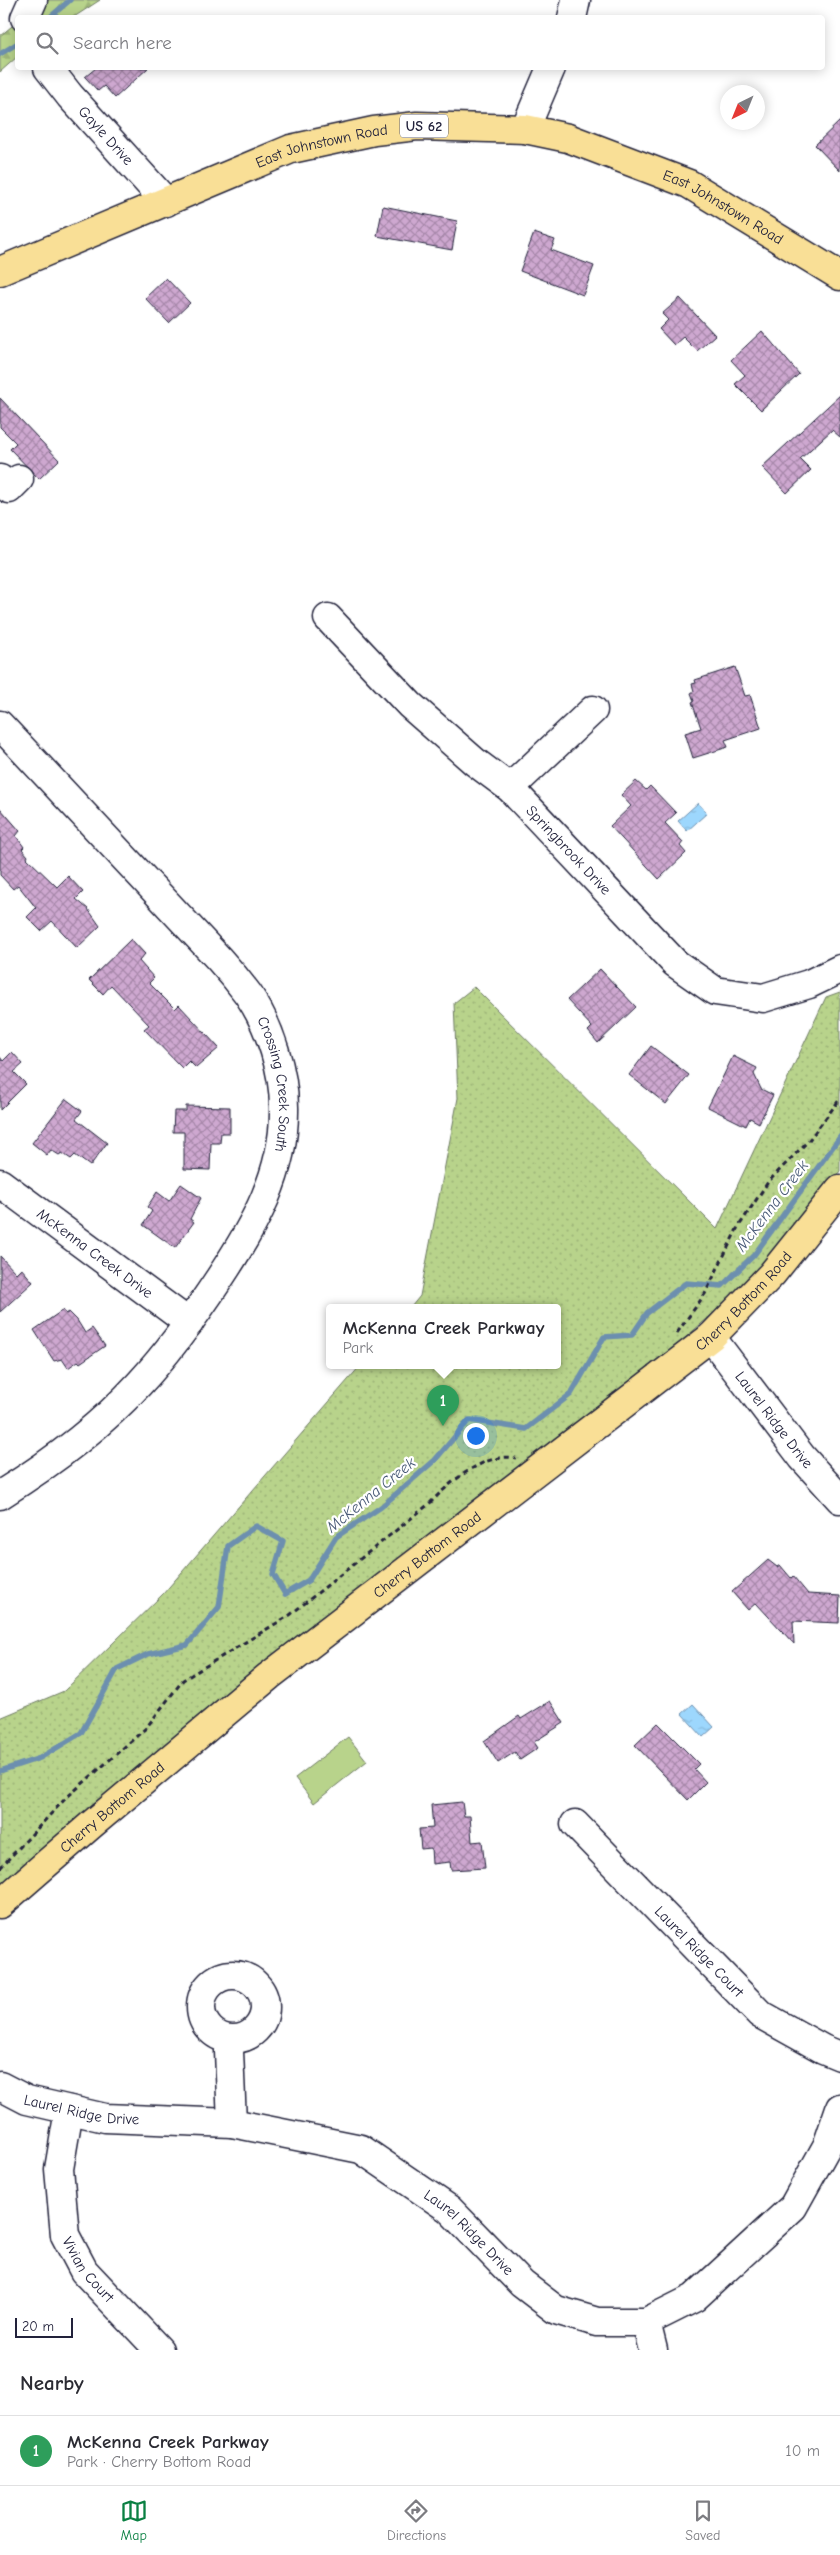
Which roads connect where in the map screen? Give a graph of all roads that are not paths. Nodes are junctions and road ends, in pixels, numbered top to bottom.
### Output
1 (33, 0) edge
2 (576, 0) edge
3 (26, 15) edge
4 (573, 15) edge
5 (50, 70) edge
6 (550, 70) edge
7 (525, 129) junction
8 (166, 202) junction
9 (0, 271) edge
10 (840, 276) edge
11 (328, 618) dead end
12 (592, 710) dead end
13 (0, 725) edge
14 (510, 788) junction
15 (840, 969) edge
16 (0, 1183) edge
17 (840, 1189) edge
18 (189, 1323) junction
19 (711, 1337) junction
20 (0, 1495) edge
21 (840, 1499) edge
22 (575, 1824) dead end
23 (0, 1904) edge
24 (232, 2040) dead end
25 (840, 2056) edge
26 (0, 2086) edge
27 (840, 2108) edge
28 (69, 2110) junction
29 (232, 2123) junction
30 (646, 2322) junction
31 (159, 2350) edge
32 (653, 2350) edge

1 - 3 street
2 - 4 street
5 - 8 street, Gayle Drive
6 - 7 street
7 - 8 main road, East Johnstown Road / US 62
7 - 10 main road, East Johnstown Road / US 62
8 - 9 main road, East Johnstown Road / US 62
11 - 14 street, Springbrook Drive
12 - 14 street
13 - 18 street, Crossing Creek South
14 - 15 street, Springbrook Drive
16 - 18 street, McKenna Creek Drive
17 - 19 main road, Cherry Bottom Road
18 - 20 street, Crossing Creek South
19 - 21 street, Laurel Ridge Drive
19 - 23 main road, Cherry Bottom Road
22 - 25 street, Laurel Ridge Court
24 - 29 street
26 - 28 street, Laurel Ridge Drive
27 - 30 street, Laurel Ridge Drive
28 - 29 street, Laurel Ridge Drive
28 - 31 street, Vivian Court
29 - 30 street, Laurel Ridge Drive
30 - 32 street

